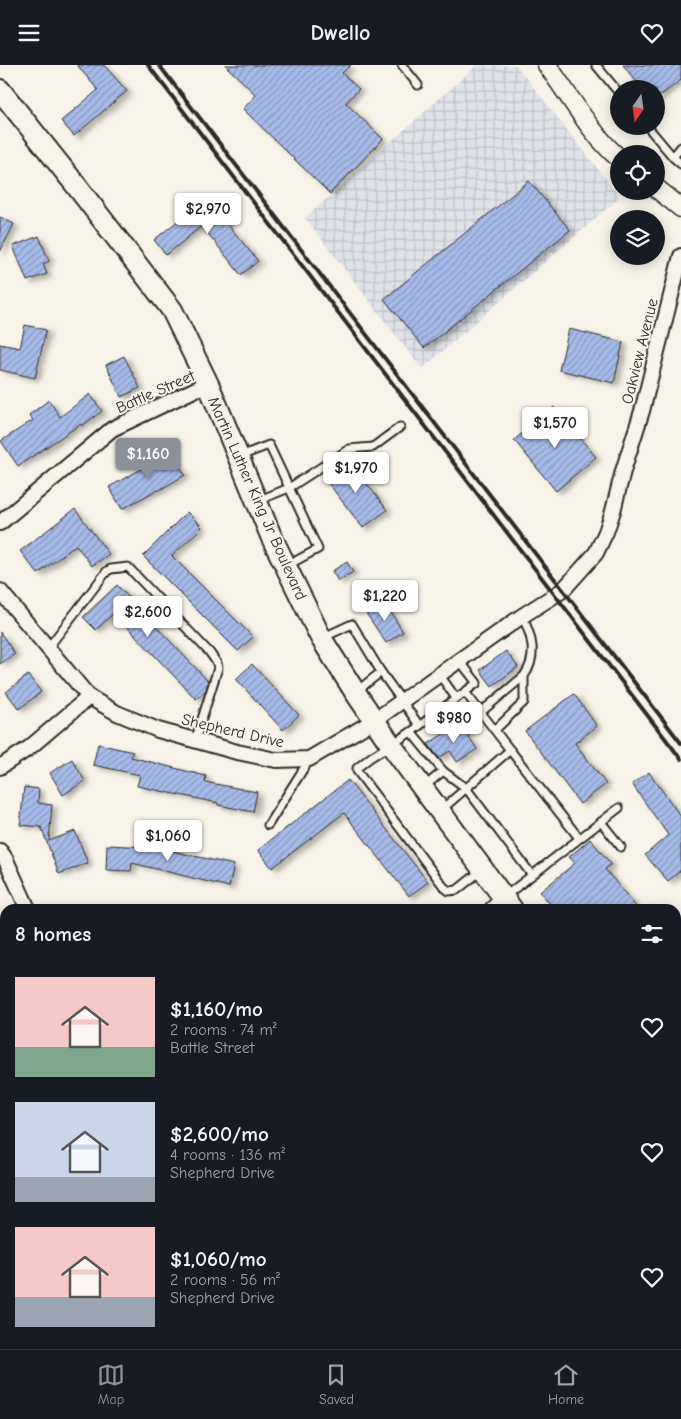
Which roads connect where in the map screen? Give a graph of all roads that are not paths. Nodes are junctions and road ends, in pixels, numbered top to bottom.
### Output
1 (402, 65) edge
2 (547, 65) edge
3 (596, 65) edge
4 (610, 82) edge
5 (418, 85) dead end
6 (0, 89) edge
7 (654, 135) edge
8 (681, 147) edge
9 (610, 149) edge
10 (672, 157) junction
11 (681, 164) edge
12 (665, 195) edge
13 (681, 208) edge
14 (681, 256) edge
15 (209, 386) junction
16 (400, 427) dead end
17 (238, 457) junction
18 (289, 488) junction
19 (257, 501) junction
20 (0, 523) edge
21 (286, 566) junction
22 (0, 591) edge
23 (554, 595) joint
24 (522, 615) junction
25 (321, 638) junction
26 (48, 648) junction
27 (459, 660) junction
28 (381, 672) junction
29 (439, 673) junction
30 (524, 676) junction
31 (355, 692) junction
32 (465, 692) junction
33 (89, 697) junction
34 (456, 698) junction
35 (401, 701) junction
36 (481, 712) junction
37 (374, 721) junction
38 (419, 725) junction
39 (495, 730) junction
40 (411, 732) junction
41 (196, 741) junction
42 (391, 745) junction
43 (510, 750) junction
44 (309, 759) junction
45 (0, 767) edge
46 (442, 771) junction
47 (423, 787) junction
48 (466, 789) junction
49 (619, 808) dead end
50 (440, 811) junction
51 (601, 822) junction
52 (268, 825) dead end
53 (579, 838) junction
54 (621, 847) dead end
55 (0, 851) edge
56 (483, 870) junction
57 (531, 875) junction
58 (26, 904) edge
59 (502, 904) edge
60 (504, 904) edge

1 - 5 lane
2 - 9 street
3 - 4 lane
6 - 15 main road, Martin Luther King Jr Boulevard
7 - 10 lane
8 - 10 lane
10 - 11 lane
12 - 13 street
14 - 23 street, Oakview Avenue
15 - 17 main road, Martin Luther King Jr Boulevard
15 - 20 street, Battle Street
16 - 18 lane
17 - 18 lane
17 - 19 main road, Martin Luther King Jr Boulevard
18 - 19 lane
18 - 21 lane
19 - 21 main road, Martin Luther King Jr Boulevard
21 - 25 main road, Martin Luther King Jr Boulevard
22 - 26 street, Shepherd Drive
23 - 24 street, Shepherd Drive
24 - 27 street, Shepherd Drive
24 - 30 lane
25 - 28 lane
25 - 31 main road, Martin Luther King Jr Boulevard
26 - 33 street, Shepherd Drive
26 - 41 lane
27 - 29 street, Shepherd Drive
27 - 32 lane
28 - 31 lane
28 - 35 lane
29 - 34 lane
29 - 35 street, Shepherd Drive
30 - 36 lane
30 - 39 lane
31 - 37 main road, Martin Luther King Jr Boulevard
32 - 34 lane
32 - 36 lane
33 - 41 street, Shepherd Drive
33 - 45 street
34 - 38 lane
35 - 37 street, Shepherd Drive
35 - 38 lane
36 - 39 lane
37 - 42 main road, Martin Luther King Jr Boulevard
37 - 44 street, Shepherd Drive
38 - 40 lane
39 - 43 lane
40 - 42 lane
40 - 46 lane
41 - 44 street, Shepherd Drive
42 - 47 main road, Martin Luther King Jr Boulevard
42 - 56 lane
43 - 48 lane
43 - 53 lane
44 - 52 lane
46 - 47 lane
46 - 48 lane
47 - 50 main road, Martin Luther King Jr Boulevard
48 - 50 lane
48 - 57 lane
49 - 51 lane
50 - 56 main road, Martin Luther King Jr Boulevard
51 - 53 lane
51 - 54 lane
53 - 57 lane
55 - 58 street
56 - 59 main road, Martin Luther King Jr Boulevard
57 - 60 lane

